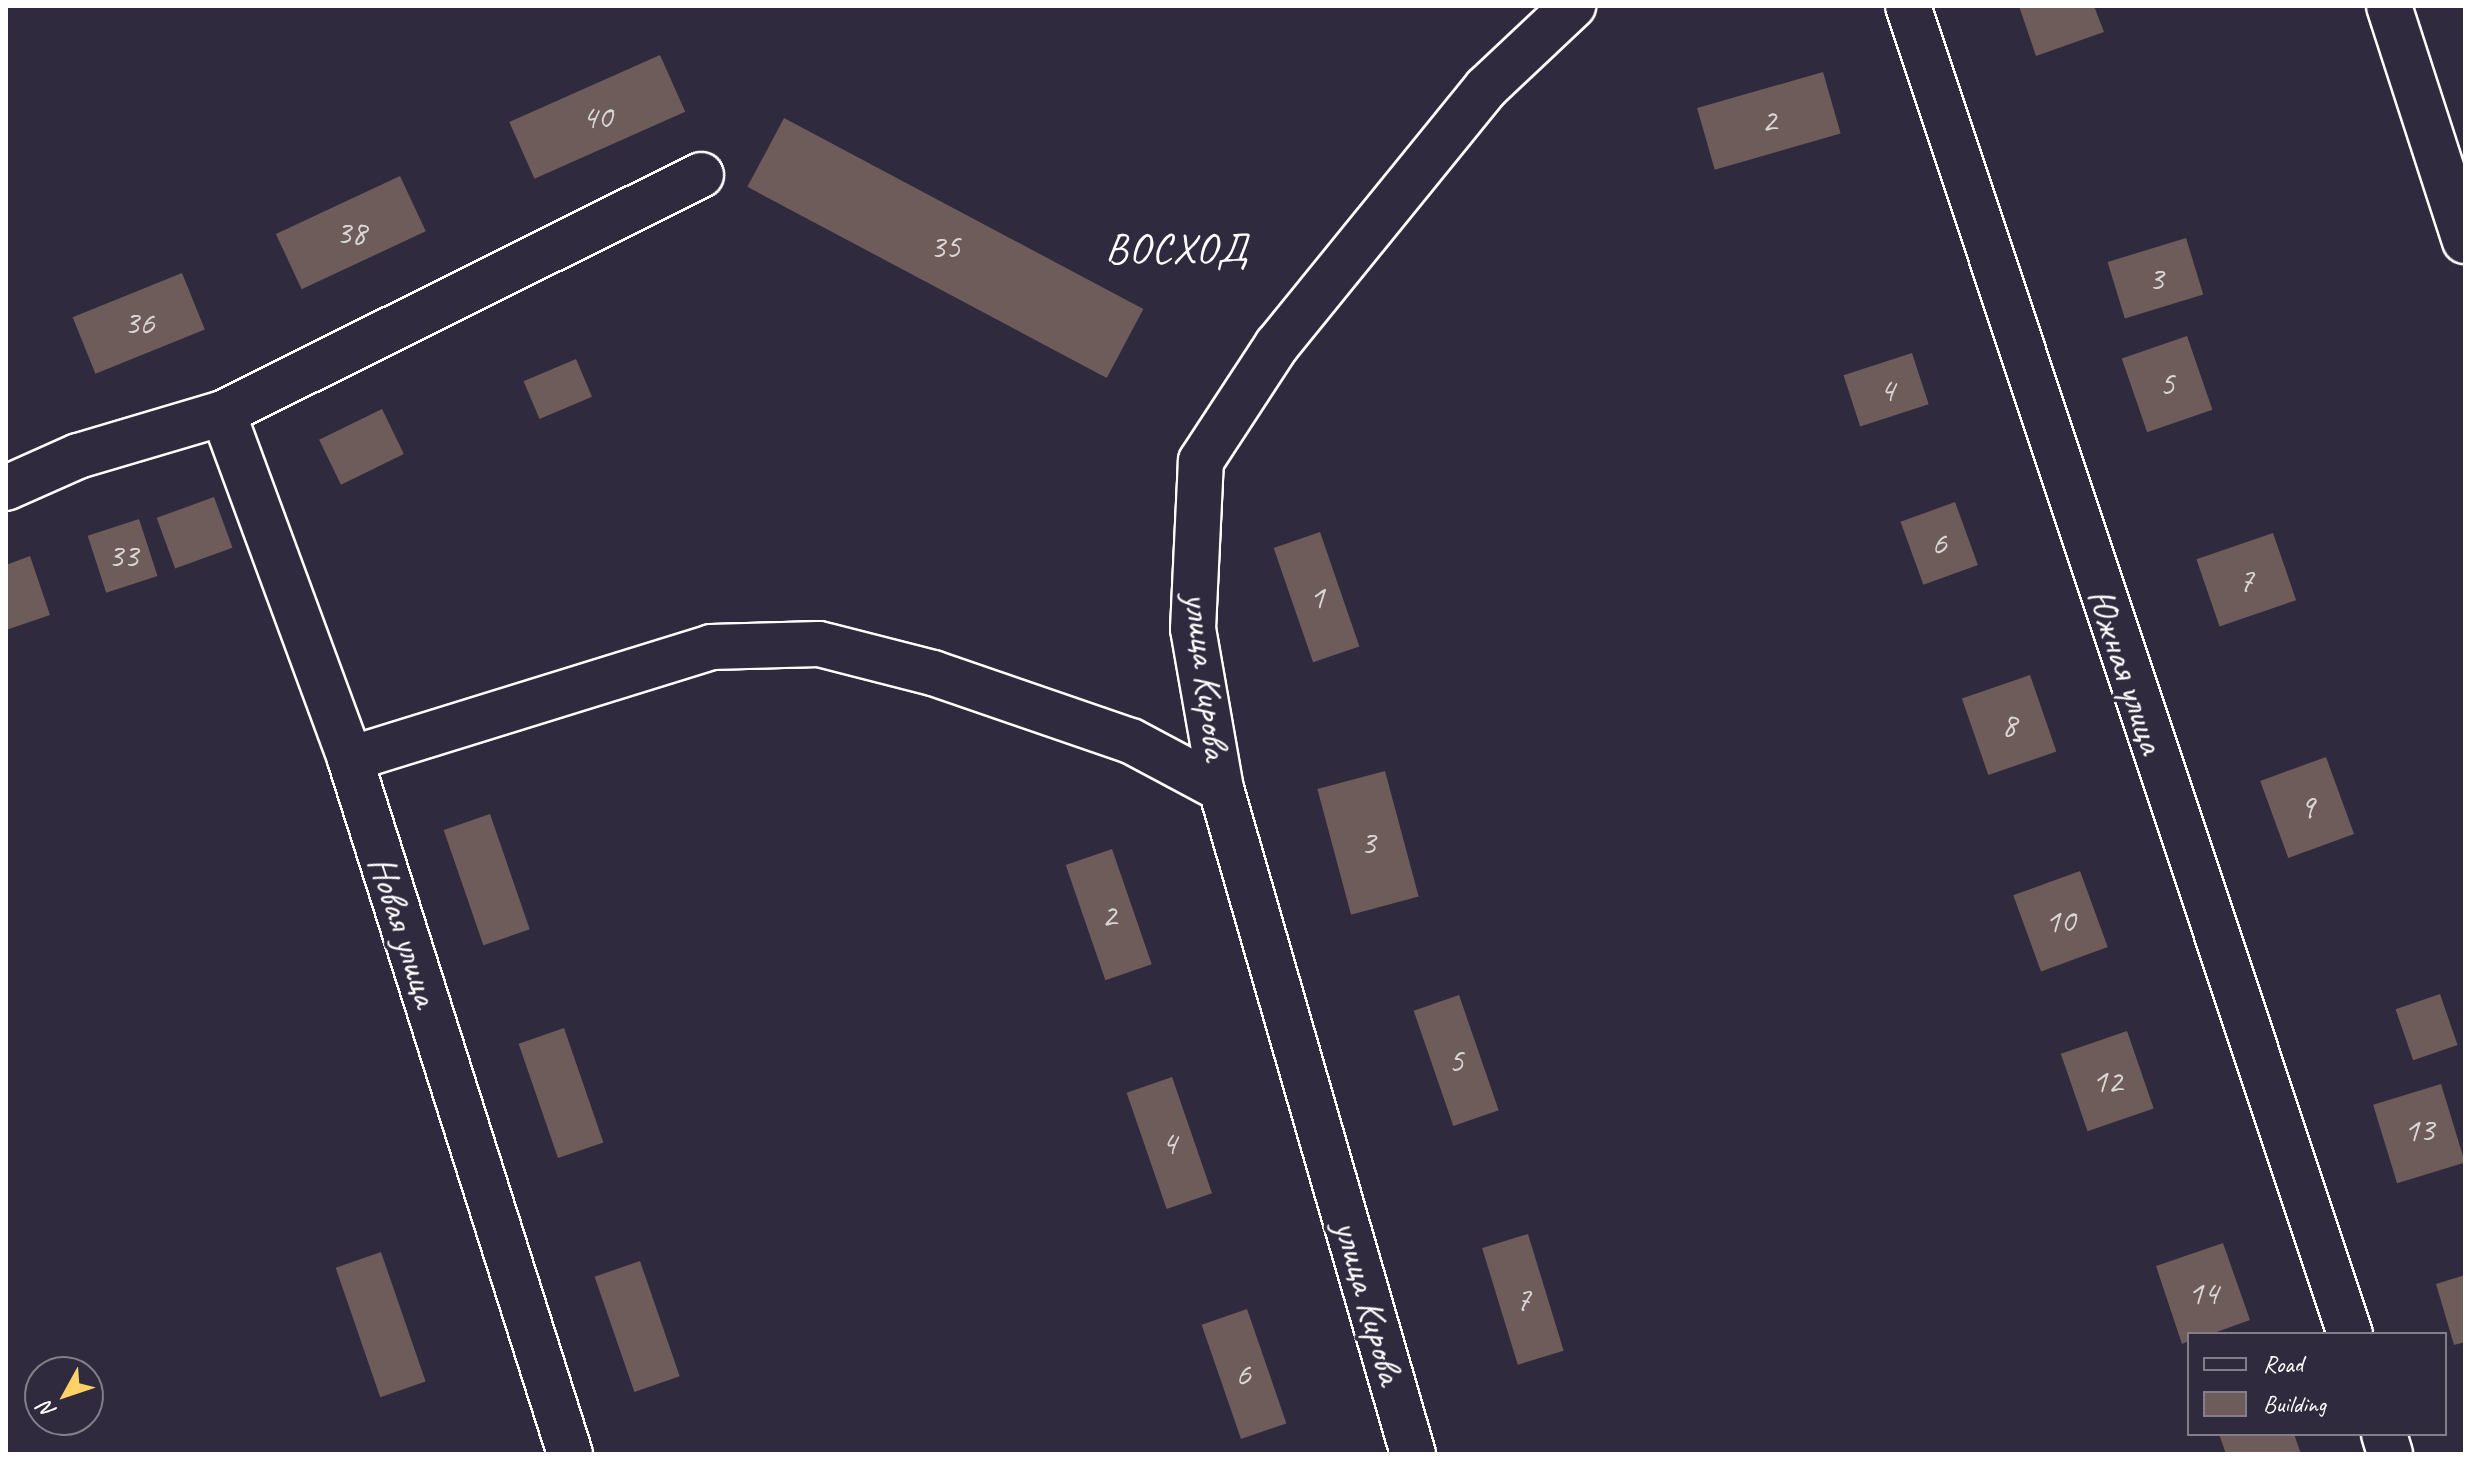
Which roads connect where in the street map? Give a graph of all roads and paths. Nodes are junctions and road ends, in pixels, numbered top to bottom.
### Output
1 (1573, 6) edge
2 (1908, 6) edge
3 (2389, 6) edge
4 (701, 175) dead end
5 (2465, 241) edge
6 (223, 413) junction
7 (6, 488) edge
8 (350, 759) junction
9 (1221, 789) junction
10 (2349, 1332) edge
11 (570, 1454) edge
12 (1413, 1454) edge

1 - 9 street, улица Кирова
2 - 10 street, Южная улица
3 - 5 street
4 - 6 street
6 - 7 street
6 - 8 street, Новая улица
8 - 9 street
8 - 11 street, Новая улица
9 - 12 street, улица Кирова

